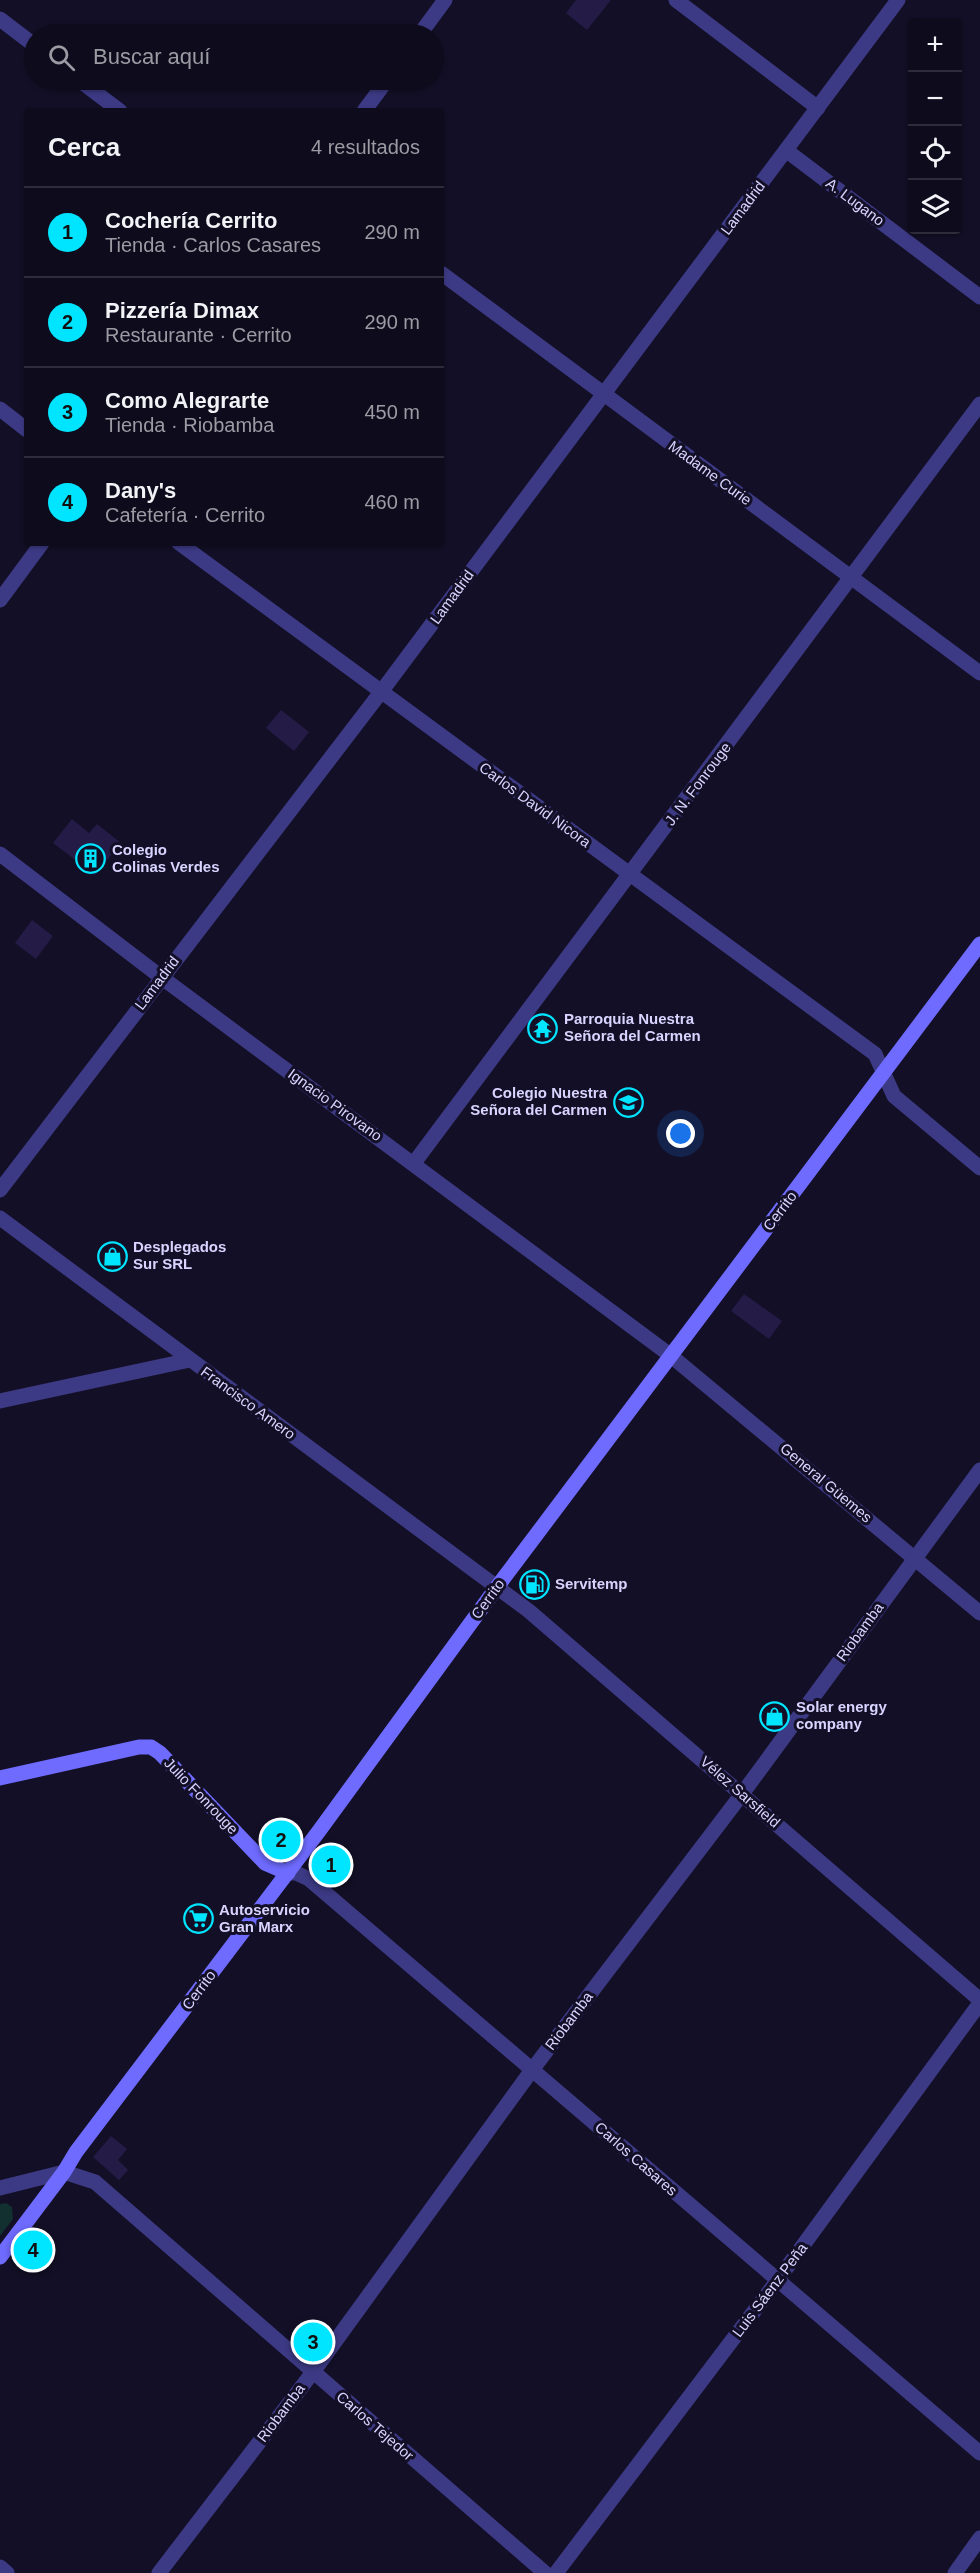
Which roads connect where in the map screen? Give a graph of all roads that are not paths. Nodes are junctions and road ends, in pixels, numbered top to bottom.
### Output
1 (445, 0) edge
2 (676, 0) edge
3 (898, 0) edge
4 (0, 19) edge
5 (427, 24) edge
6 (24, 37) edge
7 (92, 90) edge
8 (380, 90) edge
9 (116, 108) edge
10 (366, 108) edge
11 (819, 108) junction
12 (787, 151) junction
13 (444, 275) edge
14 (980, 297) edge
15 (602, 393) junction
16 (980, 404) edge
17 (0, 409) edge
18 (24, 428) edge
19 (40, 546) edge
20 (183, 546) edge
21 (852, 578) junction
22 (0, 600) edge
23 (980, 673) edge
24 (381, 692) junction
25 (0, 854) edge
26 (630, 875) junction
27 (980, 944) edge
28 (162, 977) junction
29 (885, 1073) junction
30 (414, 1163) junction
31 (980, 1168) edge
32 (0, 1190) edge
33 (0, 1218) edge
34 (670, 1355) junction
35 (190, 1360) junction
36 (0, 1401) edge
37 (980, 1470) edge
38 (915, 1557) junction
39 (497, 1587) junction
40 (980, 1613) edge
41 (0, 1778) edge
42 (742, 1794) junction
43 (288, 1873) junction
44 (980, 2002) edge
45 (532, 2070) junction
46 (64, 2172) junction
47 (0, 2188) edge
48 (0, 2257) edge
49 (777, 2281) junction
50 (313, 2372) junction
51 (980, 2453) edge
52 (980, 2538) edge
53 (0, 2567) edge
54 (8, 2573) edge
55 (159, 2573) edge
56 (545, 2573) edge
57 (556, 2573) edge
58 (955, 2573) edge

1 - 5 street
2 - 11 street
3 - 11 street, Lamadrid
4 - 6 street
7 - 9 street
8 - 10 street
11 - 12 street, Lamadrid
12 - 14 street, A. Lugano
12 - 15 street, Lamadrid
13 - 15 street, Madame Curie
15 - 21 street, Madame Curie
15 - 24 street, Lamadrid
16 - 21 street, J. N. Fonrouge
17 - 18 street
19 - 22 street
20 - 24 street, Carlos David Nicora
21 - 23 street, Madame Curie
21 - 26 street, J. N. Fonrouge
24 - 26 street, Carlos David Nicora
24 - 28 street, Lamadrid
25 - 28 street, Ignacio Pirovano
26 - 29 street, Carlos David Nicora
26 - 30 street, J. N. Fonrouge
27 - 29 main road, Cerrito
28 - 30 street, Ignacio Pirovano
28 - 32 street, Lamadrid
29 - 31 street, Carlos David Nicora
29 - 34 main road, Cerrito
30 - 34 street, Ignacio Pirovano
33 - 35 street, Francisco Amero
34 - 38 street, General Güemes
34 - 39 main road, Cerrito
35 - 36 street
35 - 39 street, Francisco Amero
37 - 38 street, Riobamba
38 - 40 street, General Güemes
38 - 42 street, Riobamba
39 - 42 street, Vélez Sarsfield
39 - 43 main road, Cerrito
41 - 43 main road, Julio Fonrouge
42 - 44 street, Vélez Sarsfield
42 - 45 street, Riobamba
43 - 45 street, Carlos Casares
43 - 46 main road, Cerrito
44 - 49 street, Luis Sáenz Peña
45 - 49 street, Carlos Casares
45 - 50 street, Riobamba
46 - 47 street
46 - 48 main road, Cerrito
46 - 50 street, Carlos Tejedor
49 - 51 street, Carlos Casares
49 - 57 street, Luis Sáenz Peña
50 - 55 street, Riobamba
50 - 56 street, Carlos Tejedor
52 - 58 street
53 - 54 street

